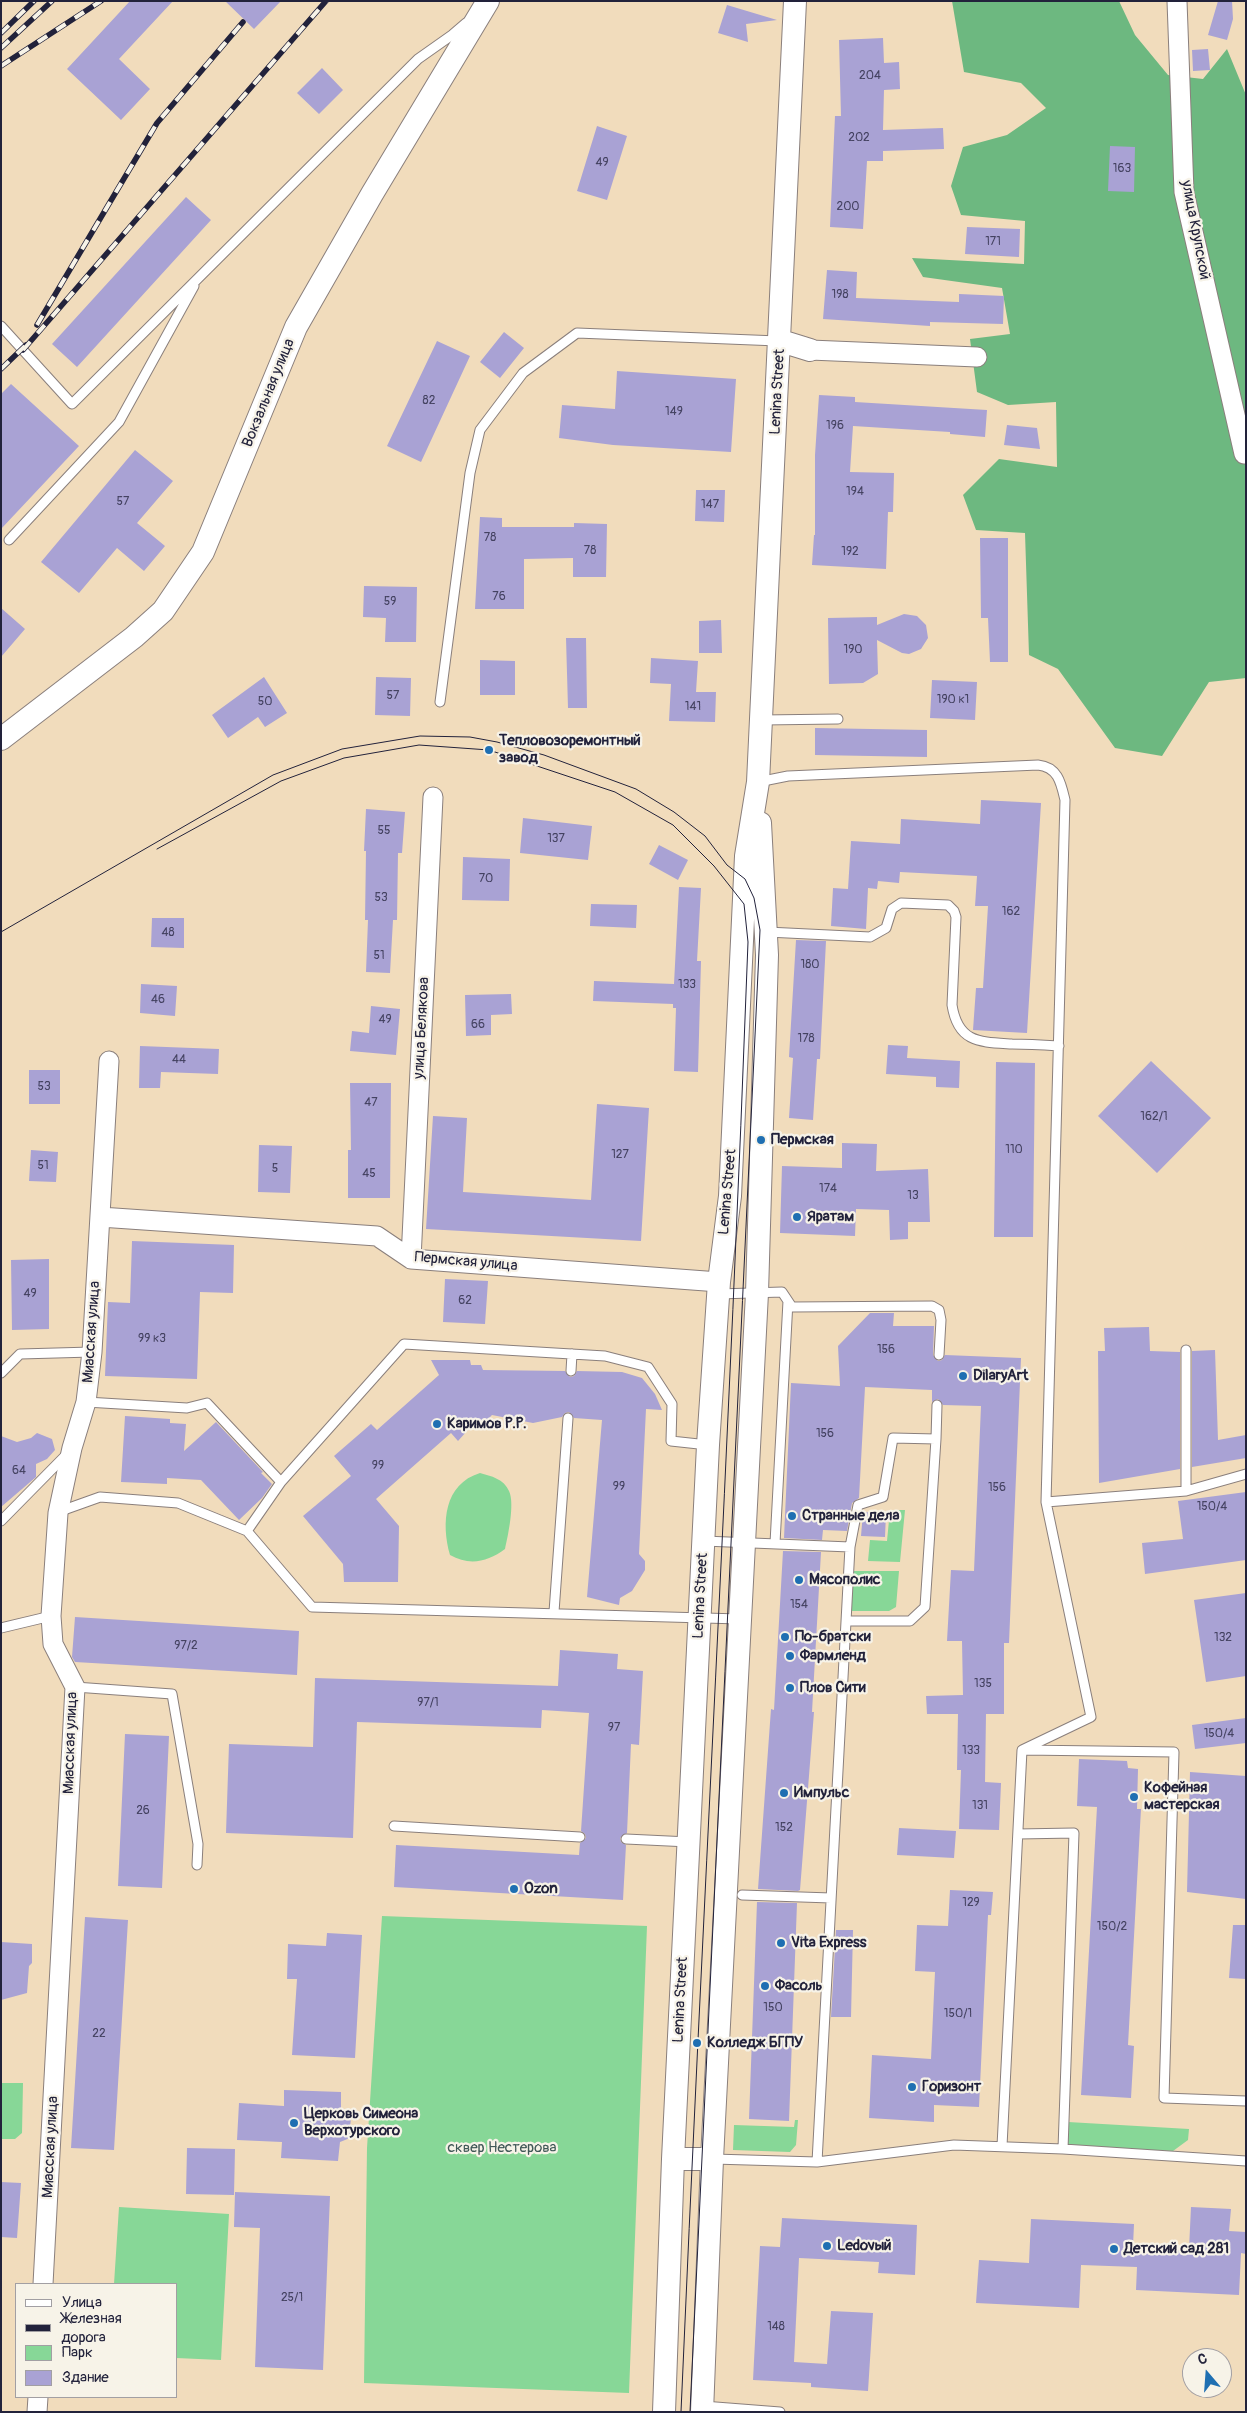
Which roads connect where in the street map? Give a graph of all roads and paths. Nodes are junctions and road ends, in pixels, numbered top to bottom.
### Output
1 (795, 1) edge
2 (1177, 1) edge
3 (487, 2) edge
4 (199, 277) junction
5 (1, 326) edge
6 (780, 341) junction
7 (810, 350) joint
8 (977, 357) dead end
9 (1244, 454) dead end
10 (9, 540) dead end
11 (440, 702) dead end
12 (838, 719) dead end
13 (761, 720) junction
14 (1, 738) edge
15 (758, 782) junction
16 (433, 797) dead end
17 (767, 932) junction
18 (1059, 1046) junction
19 (109, 1061) dead end
20 (100, 1217) junction
21 (411, 1259) junction
22 (719, 1288) junction
23 (757, 1293) junction
24 (788, 1301) junction
25 (1186, 1350) dead end
26 (92, 1352) junction
27 (572, 1354) junction
28 (939, 1355) dead end
29 (571, 1371) dead end
30 (1, 1373) edge
31 (86, 1402) junction
32 (937, 1404) dead end
33 (568, 1418) dead end
34 (936, 1439) junction
35 (708, 1445) junction
36 (72, 1448) junction
37 (1246, 1474) edge
38 (281, 1482) junction
39 (1186, 1491) junction
40 (1046, 1502) junction
41 (58, 1513) junction
42 (1, 1521) edge
43 (247, 1531) junction
44 (704, 1541) junction
45 (744, 1542) junction
46 (775, 1543) junction
47 (850, 1547) junction
48 (554, 1612) junction
49 (51, 1616) junction
50 (700, 1619) junction
51 (740, 1619) junction
52 (846, 1621) junction
53 (1, 1628) edge
54 (74, 1687) junction
55 (1022, 1750) junction
56 (394, 1826) dead end
57 (1018, 1834) junction
58 (580, 1837) dead end
59 (626, 1839) dead end
60 (689, 1842) junction
61 (197, 1865) dead end
62 (742, 1895) dead end
63 (831, 1898) junction
64 (1246, 2101) edge
65 (1002, 2146) junction
66 (1063, 2149) junction
67 (673, 2159) junction
68 (712, 2159) junction
69 (1246, 2161) edge
70 (817, 2162) junction
71 (44, 2283) edge
72 (38, 2398) edge
73 (664, 2408) edge
74 (702, 2409) edge
75 (37, 2412) edge
76 (780, 2412) edge

1 - 6 street, Lenina Street
2 - 9 street, улица Крупской
3 - 4 lane
3 - 14 street, Вокзальная улица
4 - 5 lane
4 - 10 lane
6 - 7 street
6 - 11 lane
6 - 13 street, Lenina Street
7 - 8 street
12 - 13 lane
13 - 15 street, Lenina Street
15 - 17 street, Lenina Street
15 - 18 lane
15 - 22 street, Lenina Street
16 - 21 street, улица Белякова
17 - 18 lane
17 - 23 street, Lenina Street
18 - 40 lane
19 - 20 street, Миасская улица
20 - 21 street, Пермская улица
20 - 26 street, Миасская улица
21 - 22 street, Пермская улица
22 - 23 lane
22 - 35 street, Lenina Street
23 - 24 lane
23 - 45 street, Lenina Street
24 - 28 lane
24 - 46 lane
25 - 39 lane
26 - 30 lane
26 - 31 street, Миасская улица
27 - 29 lane
27 - 35 lane
27 - 38 lane
31 - 36 street, Миасская улица
31 - 38 lane
32 - 34 lane
33 - 48 lane
34 - 47 lane
34 - 52 lane
35 - 44 street, Lenina Street
36 - 41 street, Миасская улица
36 - 42 lane
37 - 39 lane
38 - 43 lane
39 - 40 lane
40 - 55 lane
41 - 43 lane
41 - 49 street, Миасская улица
43 - 48 lane
44 - 45 lane
44 - 50 street, Lenina Street
45 - 46 lane
45 - 51 street, Lenina Street
46 - 47 lane
47 - 52 lane
48 - 50 lane
49 - 53 lane
49 - 54 street, Миасская улица
50 - 51 lane
50 - 60 street, Lenina Street
51 - 68 street, Lenina Street
52 - 63 lane
54 - 61 lane
54 - 71 street, Миасская улица
55 - 57 lane
55 - 64 lane
56 - 58 lane
57 - 65 lane
57 - 66 lane
59 - 60 lane
60 - 67 street, Lenina Street
62 - 63 lane
63 - 70 lane
65 - 66 lane
65 - 70 lane
66 - 69 lane
67 - 68 street
67 - 73 street, Lenina Street
68 - 70 lane
68 - 74 street, Lenina Street
72 - 75 street
73 - 74 street
74 - 76 lane

